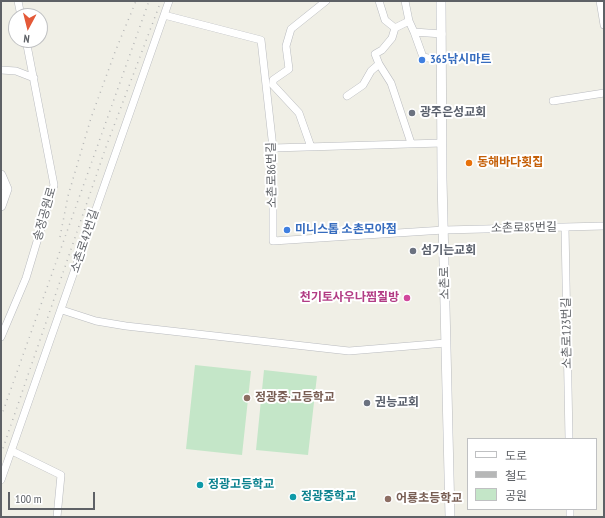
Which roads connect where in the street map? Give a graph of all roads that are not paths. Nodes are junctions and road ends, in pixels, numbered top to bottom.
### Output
1 (169, 1) edge
2 (326, 1) edge
3 (379, 1) edge
4 (405, 1) edge
5 (442, 1) edge
6 (600, 1) edge
7 (164, 15) junction
8 (409, 21) junction
9 (604, 25) edge
10 (395, 28) junction
11 (414, 32) junction
12 (442, 34) junction
13 (28, 48) edge
14 (443, 62) junction
15 (379, 64) junction
16 (1, 70) edge
17 (34, 78) junction
18 (604, 92) edge
19 (348, 96) dead end
20 (552, 101) dead end
21 (411, 143) junction
22 (442, 143) junction
23 (311, 147) junction
24 (273, 148) junction
25 (1, 175) edge
26 (1, 206) edge
27 (604, 226) edge
28 (565, 227) junction
29 (444, 230) junction
30 (62, 310) junction
31 (1, 337) edge
32 (446, 343) junction
33 (569, 438) edge
34 (12, 451) junction
35 (1, 480) edge
36 (57, 517) edge
37 (450, 517) edge

1 - 7 street, 소촌로42번길
2 - 23 street
3 - 10 street
4 - 8 street
5 - 12 street, 소촌로
6 - 9 street
7 - 24 street, 소촌로86번길
7 - 30 street, 소촌로42번길
8 - 10 street
8 - 11 street
10 - 15 street
11 - 12 street
11 - 14 street
12 - 14 street, 소촌로
13 - 17 street, 송정공원로
14 - 22 street, 소촌로
15 - 19 street
15 - 21 street
16 - 17 street
17 - 31 street, 송정공원로
18 - 20 street
21 - 22 street
21 - 23 street
22 - 29 street, 소촌로
23 - 24 street
24 - 29 street, 소촌로86번길
25 - 26 street
27 - 28 street, 소촌로85번길
28 - 29 street, 소촌로85번길
28 - 33 street, 소촌로123번길
29 - 32 street, 소촌로
30 - 32 street
30 - 34 street, 소촌로42번길
32 - 37 street, 소촌로
34 - 35 street, 소촌로42번길
34 - 36 street

